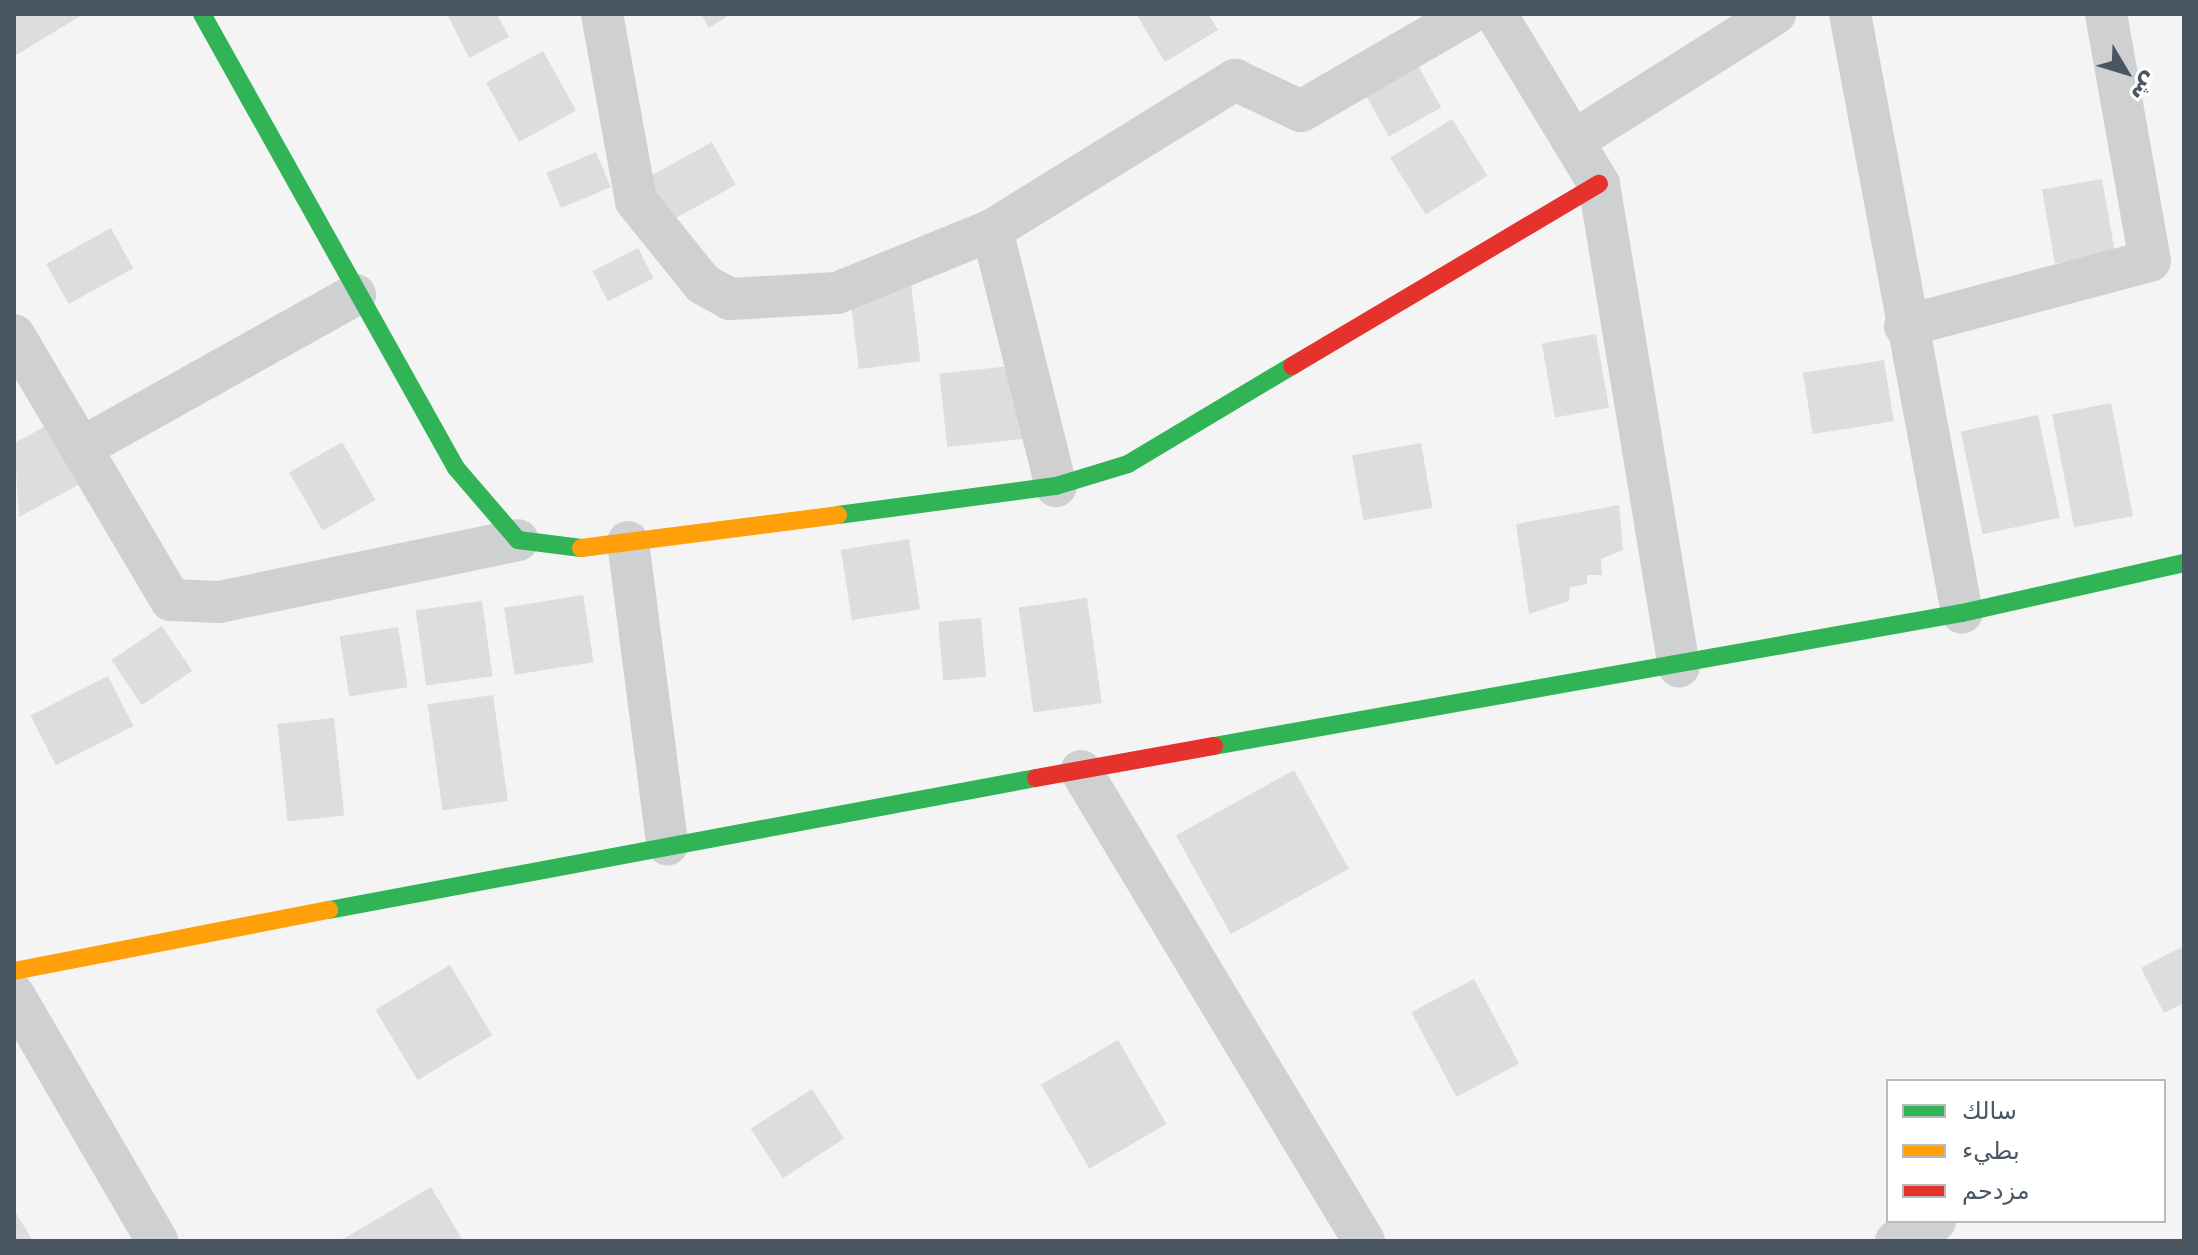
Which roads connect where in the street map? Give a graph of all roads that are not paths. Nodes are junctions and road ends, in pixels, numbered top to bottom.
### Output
1 (202, 14) edge
2 (602, 14) edge
3 (1468, 14) edge
4 (1496, 14) edge
5 (1775, 14) edge
6 (1850, 14) edge
7 (2106, 14) edge
8 (1573, 141) junction
9 (1599, 184) junction
10 (992, 230) junction
11 (355, 295) junction
12 (1905, 326) junction
13 (14, 335) edge
14 (81, 448) junction
15 (1056, 486) junction
16 (518, 540) junction
17 (628, 542) junction
18 (2184, 563) edge
19 (1962, 613) junction
20 (1679, 666) junction
21 (1081, 771) junction
22 (667, 844) junction
23 (14, 971) edge
24 (14, 995) edge
25 (1931, 1223) edge
26 (157, 1241) edge
27 (1364, 1241) edge
28 (1896, 1241) edge

1 - 11 street
2 - 10 street
3 - 10 street
4 - 8 street
5 - 8 street
6 - 12 street
7 - 12 street
8 - 9 street
9 - 15 street
9 - 20 street
10 - 15 street
11 - 14 street
11 - 16 street
12 - 19 street
13 - 14 street
14 - 16 street
15 - 17 street
16 - 17 street
17 - 22 street
18 - 19 street
19 - 20 street
20 - 21 street
21 - 22 street
21 - 27 street
22 - 23 street
24 - 26 street
25 - 28 street

